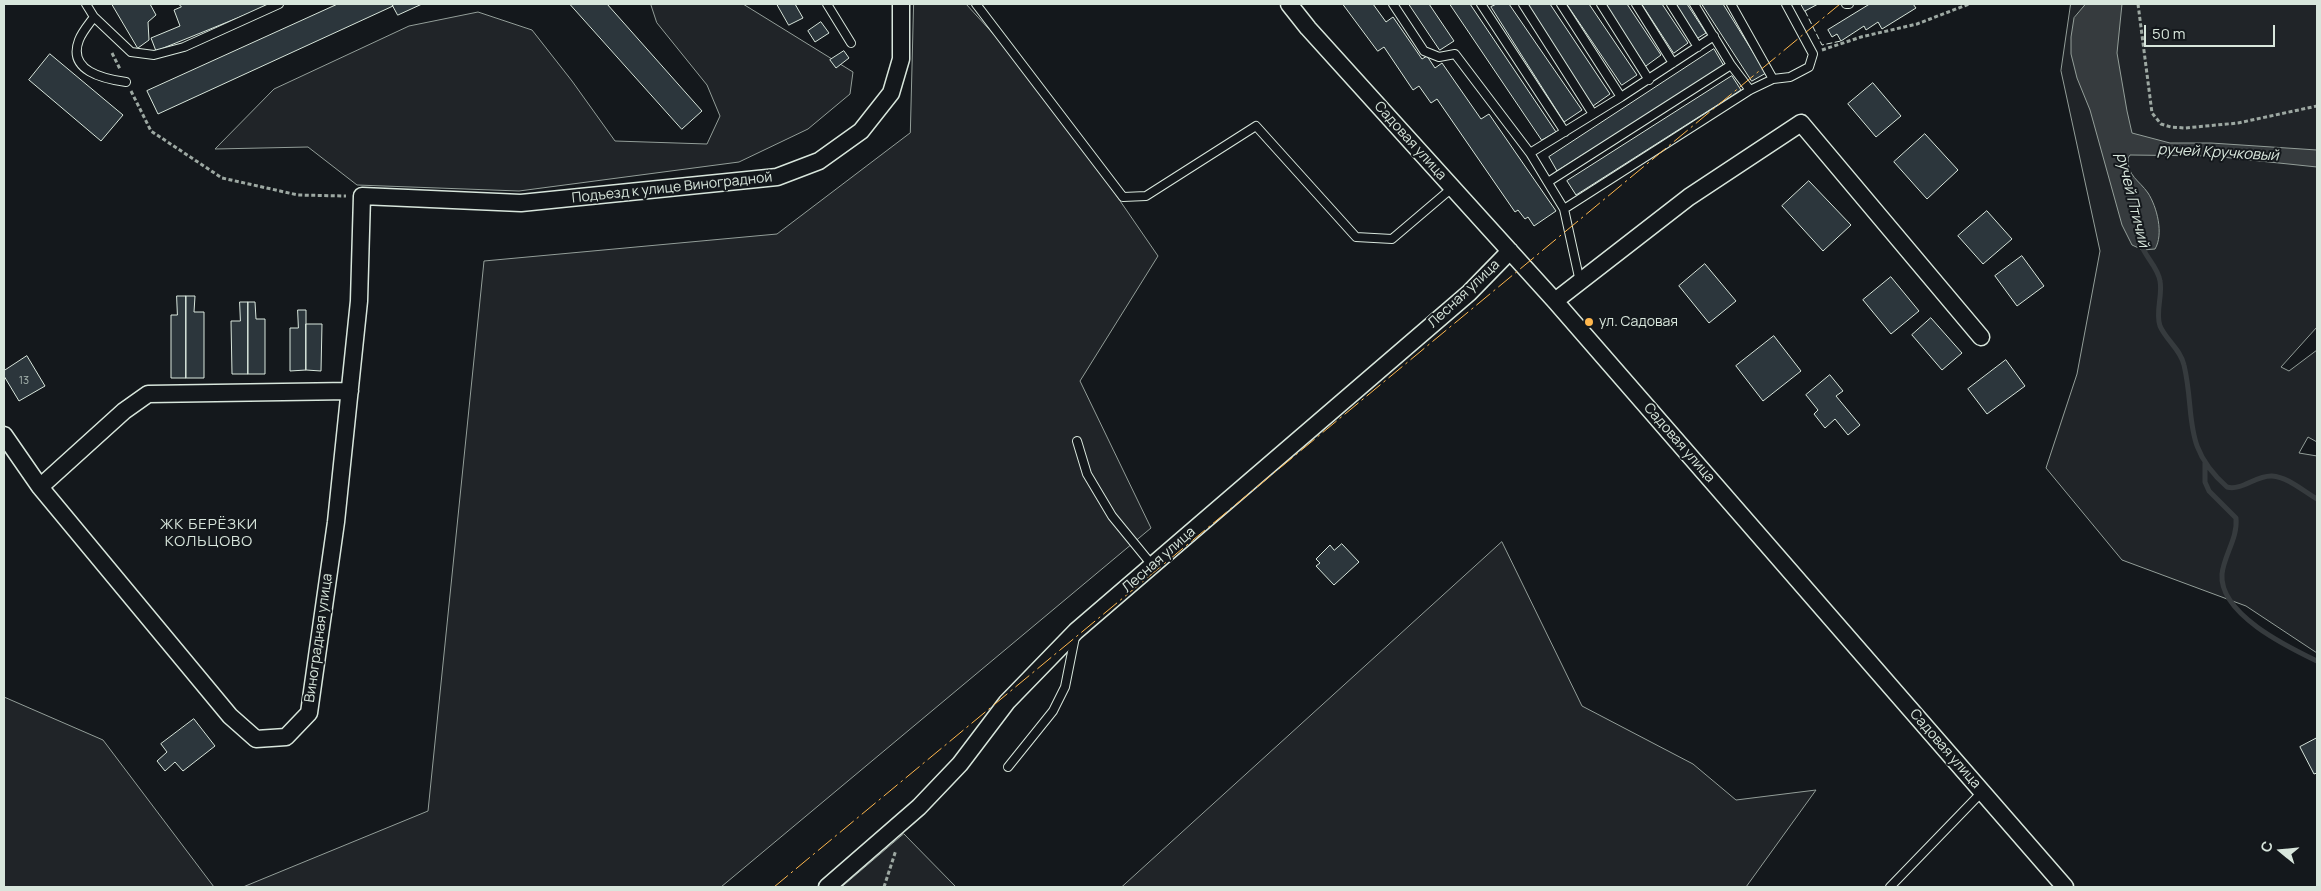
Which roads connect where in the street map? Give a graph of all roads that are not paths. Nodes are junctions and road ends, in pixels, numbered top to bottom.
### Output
1 (86, 4) edge
2 (279, 4) edge
3 (827, 4) edge
4 (901, 4) edge
5 (976, 4) edge
6 (1288, 4) edge
7 (1393, 4) edge
8 (1481, 4) edge
9 (1523, 4) edge
10 (1561, 4) edge
11 (1601, 4) edge
12 (1636, 4) edge
13 (1671, 4) edge
14 (1694, 4) edge
15 (1730, 4) edge
16 (1786, 4) edge
17 (94, 17) junction
18 (1714, 36) junction
19 (850, 43) dead end
20 (1698, 47) junction
21 (1673, 63) junction
22 (1731, 65) junction
23 (1773, 79) junction
24 (1649, 80) junction
25 (126, 82) road end
26 (1750, 90) junction
27 (1621, 97) junction
28 (1593, 114) junction
29 (1564, 132) junction
30 (1530, 153) junction
31 (1548, 182) junction
32 (1452, 188) junction
33 (362, 196) joint
34 (1564, 209) junction
35 (1510, 251) junction
36 (1580, 282) junction
37 (1556, 301) junction
38 (1981, 337) dead end
39 (350, 391) junction
40 (4, 435) edge
41 (1077, 441) dead end
42 (40, 488) junction
43 (1152, 565) junction
44 (1076, 630) junction
45 (1008, 767) dead end
46 (1982, 792) junction
47 (826, 887) edge
48 (1890, 887) edge
49 (2065, 887) edge

1 - 17 lane
2 - 17 lane
3 - 19 lane
4 - 33 street, Подъезд к улице Виноградной
5 - 32 lane
6 - 32 street, Садовая улица
7 - 30 lane
8 - 29 lane
9 - 28 lane
10 - 27 lane
11 - 24 lane
12 - 21 lane
13 - 20 lane
14 - 18 lane
15 - 23 lane
16 - 23 lane
17 - 25 lane
18 - 20 lane
18 - 22 lane
20 - 21 lane
21 - 24 lane
22 - 26 lane
22 - 31 lane
23 - 26 lane
24 - 27 lane
26 - 34 lane
27 - 28 lane
28 - 29 lane
29 - 30 lane
30 - 31 lane
31 - 34 lane
32 - 35 street, Садовая улица
33 - 39 street, Виноградная улица
34 - 36 lane
35 - 37 street, Садовая улица
35 - 43 street, Лесная улица
36 - 37 street
36 - 38 street
37 - 46 street, Садовая улица
39 - 42 street
39 - 42 street, Виноградная улица
40 - 42 street, Виноградная улица
41 - 43 lane
43 - 44 street, Лесная улица
44 - 45 lane
44 - 47 street, Лесная улица
46 - 48 lane
46 - 49 street, Садовая улица

